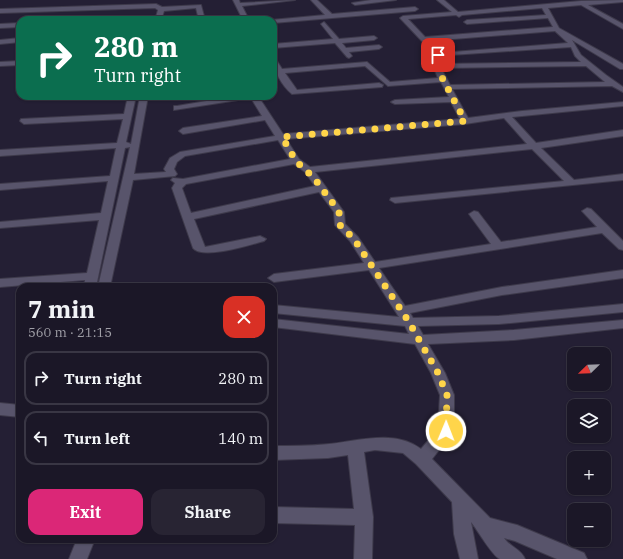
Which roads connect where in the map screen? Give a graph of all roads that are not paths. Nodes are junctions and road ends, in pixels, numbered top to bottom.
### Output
1 (65, 0) edge
2 (196, 0) edge
3 (292, 0) edge
4 (314, 0) edge
5 (393, 0) edge
6 (440, 0) edge
7 (574, 0) edge
8 (623, 0) edge
9 (237, 2) edge
10 (354, 2) edge
11 (586, 2) edge
12 (411, 4) dead end
13 (199, 6) junction
14 (544, 6) junction
15 (448, 7) junction
16 (436, 8) dead end
17 (161, 9) junction
18 (457, 9) junction
19 (0, 12) edge
20 (59, 12) junction
21 (366, 14) junction
22 (159, 16) edge
23 (201, 16) edge
24 (244, 16) edge
25 (330, 16) junction
26 (551, 16) junction
27 (395, 18) dead end
28 (403, 18) junction
29 (623, 20) edge
30 (277, 21) edge
31 (364, 21) dead end
32 (467, 22) junction
33 (324, 24) junction
34 (16, 25) edge
35 (0, 26) edge
36 (277, 27) edge
37 (623, 27) edge
38 (557, 29) junction
39 (482, 34) junction
40 (374, 38) dead end
41 (423, 39) junction
42 (16, 40) edge
43 (337, 41) junction
44 (0, 42) edge
45 (573, 45) junction
46 (277, 46) edge
47 (16, 47) edge
48 (379, 47) dead end
49 (0, 49) edge
50 (502, 50) junction
51 (438, 55) junction
52 (16, 63) edge
53 (558, 64) junction
54 (587, 64) junction
55 (0, 65) edge
56 (277, 66) edge
57 (436, 66) junction
58 (623, 67) edge
59 (280, 71) junction
60 (445, 84) junction
61 (580, 84) junction
62 (614, 84) junction
63 (380, 85) dead end
64 (623, 90) edge
65 (454, 99) junction
66 (131, 100) edge
67 (143, 100) edge
68 (228, 100) edge
69 (256, 100) edge
70 (395, 102) dead end
71 (623, 104) edge
72 (177, 108) dead end
73 (128, 116) junction
74 (507, 116) junction
75 (269, 117) junction
76 (24, 121) dead end
77 (465, 121) junction
78 (183, 131) dead end
79 (623, 133) edge
80 (282, 137) junction
81 (135, 145) junction
82 (120, 146) junction
83 (534, 146) junction
84 (0, 153) edge
85 (296, 161) junction
86 (308, 170) junction
87 (172, 174) junction
88 (129, 177) junction
89 (623, 177) edge
90 (114, 178) junction
91 (183, 182) junction
92 (572, 183) junction
93 (0, 187) edge
94 (322, 188) junction
95 (395, 200) dead end
96 (587, 211) dead end
97 (474, 214) dead end
98 (105, 216) junction
99 (187, 217) junction
100 (0, 225) edge
101 (605, 229) junction
102 (260, 239) dead end
103 (498, 246) junction
104 (623, 247) edge
105 (372, 266) junction
106 (623, 274) edge
107 (274, 278) dead end
108 (91, 282) edge
109 (0, 283) edge
110 (105, 283) edge
111 (623, 308) edge
112 (277, 309) edge
113 (401, 311) junction
114 (409, 322) junction
115 (277, 323) edge
116 (623, 324) edge
117 (419, 340) junction
118 (1, 410) edge
119 (16, 411) edge
120 (355, 447) junction
121 (277, 453) edge
122 (422, 459) junction
123 (460, 500) junction
124 (277, 515) edge
125 (364, 517) junction
126 (485, 526) junction
127 (84, 543) edge
128 (78, 559) edge
129 (362, 559) edge
130 (469, 559) edge
131 (516, 559) edge
132 (578, 559) edge

1 - 20 street
2 - 13 street
3 - 9 street
4 - 25 street
5 - 10 street
6 - 15 street
7 - 11 street
8 - 11 street
9 - 24 street
10 - 21 street
11 - 14 street
11 - 29 street
11 - 37 street
12 - 21 street
13 - 17 street
13 - 23 street
14 - 18 street
14 - 26 street
15 - 16 street
15 - 18 street
17 - 20 street
17 - 22 street
18 - 28 street
18 - 32 street
19 - 20 street
21 - 25 street
25 - 30 street
26 - 32 street
26 - 38 street
27 - 28 street
28 - 41 street
31 - 33 street
32 - 39 street
33 - 36 street
33 - 43 street
34 - 35 street
38 - 39 street
38 - 45 street
38 - 58 street
39 - 41 street
39 - 50 street
40 - 43 street
41 - 51 street
42 - 44 street
43 - 46 street
43 - 48 street
45 - 50 street
45 - 54 street
47 - 49 street
50 - 51 street
51 - 57 street
52 - 55 street
53 - 54 street
53 - 57 street
53 - 61 street
54 - 62 street
56 - 59 street
57 - 60 street
59 - 60 street
59 - 63 street
60 - 61 street
60 - 65 street
61 - 62 street
62 - 64 street
65 - 70 street
65 - 77 street
66 - 73 street
67 - 81 street
68 - 72 street
69 - 75 street
71 - 74 street
73 - 76 street
73 - 82 street
74 - 77 street
74 - 83 street
75 - 78 street
75 - 80 street
77 - 80 street
79 - 83 street
80 - 85 street
80 - 87 street
81 - 82 street
81 - 88 street
82 - 84 street
82 - 90 street
83 - 86 street
83 - 92 street
85 - 86 street
85 - 91 street
86 - 94 street
87 - 88 street
87 - 91 street
88 - 110 street
89 - 92 street
90 - 93 street
90 - 98 street
91 - 99 street
92 - 95 street
94 - 99 street
94 - 105 street
96 - 101 street
97 - 103 street
98 - 100 street
98 - 108 street
99 - 102 street
101 - 103 street
101 - 104 street
103 - 105 street
105 - 107 street
105 - 113 street
106 - 113 street
108 - 109 street
111 - 114 street
112 - 114 street
113 - 114 street
114 - 117 street
115 - 117 street
116 - 117 street
117 - 122 street
118 - 119 street
120 - 121 street
120 - 122 street
120 - 125 street
122 - 123 street
123 - 126 street
123 - 130 street
124 - 125 street
125 - 129 street
126 - 131 street
126 - 132 street
127 - 128 street

